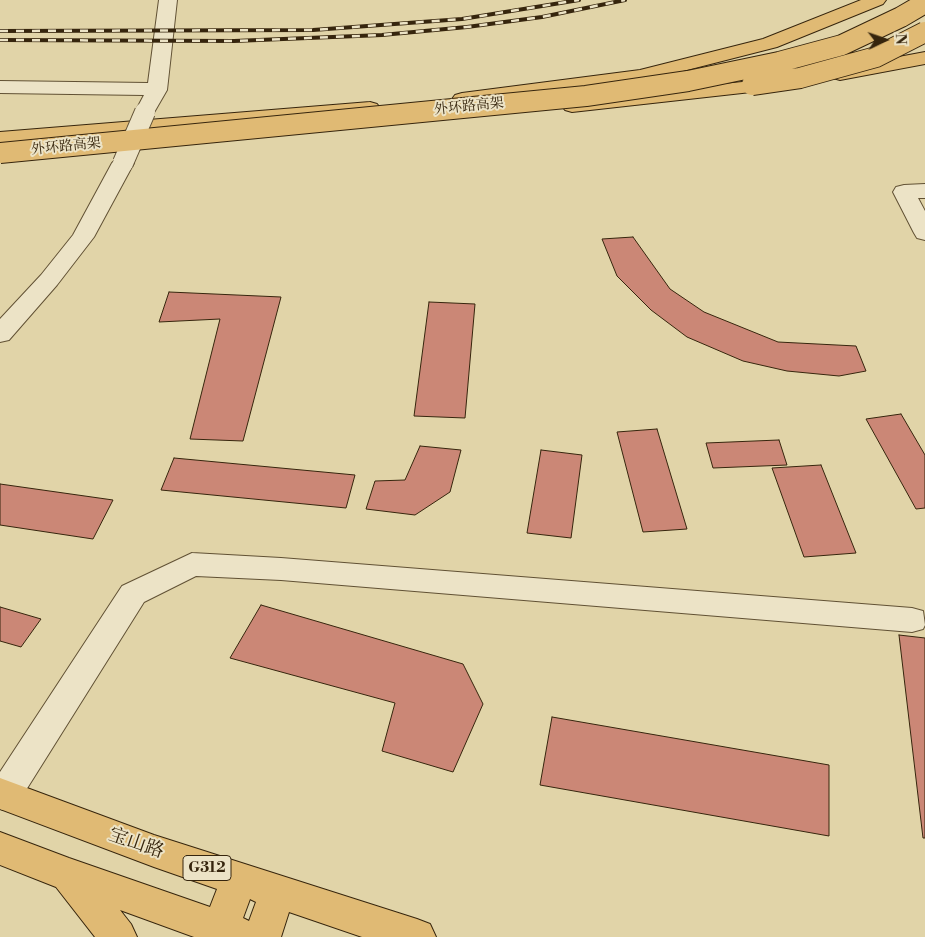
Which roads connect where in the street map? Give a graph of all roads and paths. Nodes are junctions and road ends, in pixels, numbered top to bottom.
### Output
1 (168, 0) edge
2 (877, 0) edge
3 (925, 3) edge
4 (925, 32) edge
5 (925, 58) edge
6 (0, 86) edge
7 (157, 90) junction
8 (0, 138) edge
9 (0, 155) edge
10 (0, 165) edge
11 (925, 191) edge
12 (925, 233) edge
13 (0, 334) edge
14 (912, 620) dead end
15 (2, 794) edge
16 (0, 848) edge
17 (68, 875) junction
18 (239, 878) junction
19 (278, 891) junction
20 (228, 934) edge
21 (118, 937) edge
22 (262, 937) edge
23 (417, 937) edge

1 - 7 street
2 - 8 main road
3 - 9 main road, 外环路高架, bridge
4 - 10 main road, 外环路高架, bridge
5 - 9 main road
6 - 7 street
7 - 13 street, bridge
11 - 12 street
14 - 15 street
15 - 18 main road, 宝山路 / G312
16 - 17 main road
17 - 20 main road
17 - 21 main road
18 - 19 main road, 宝山路 / G312
18 - 20 main road
19 - 22 main road
19 - 23 main road, 宝山路 / G312

